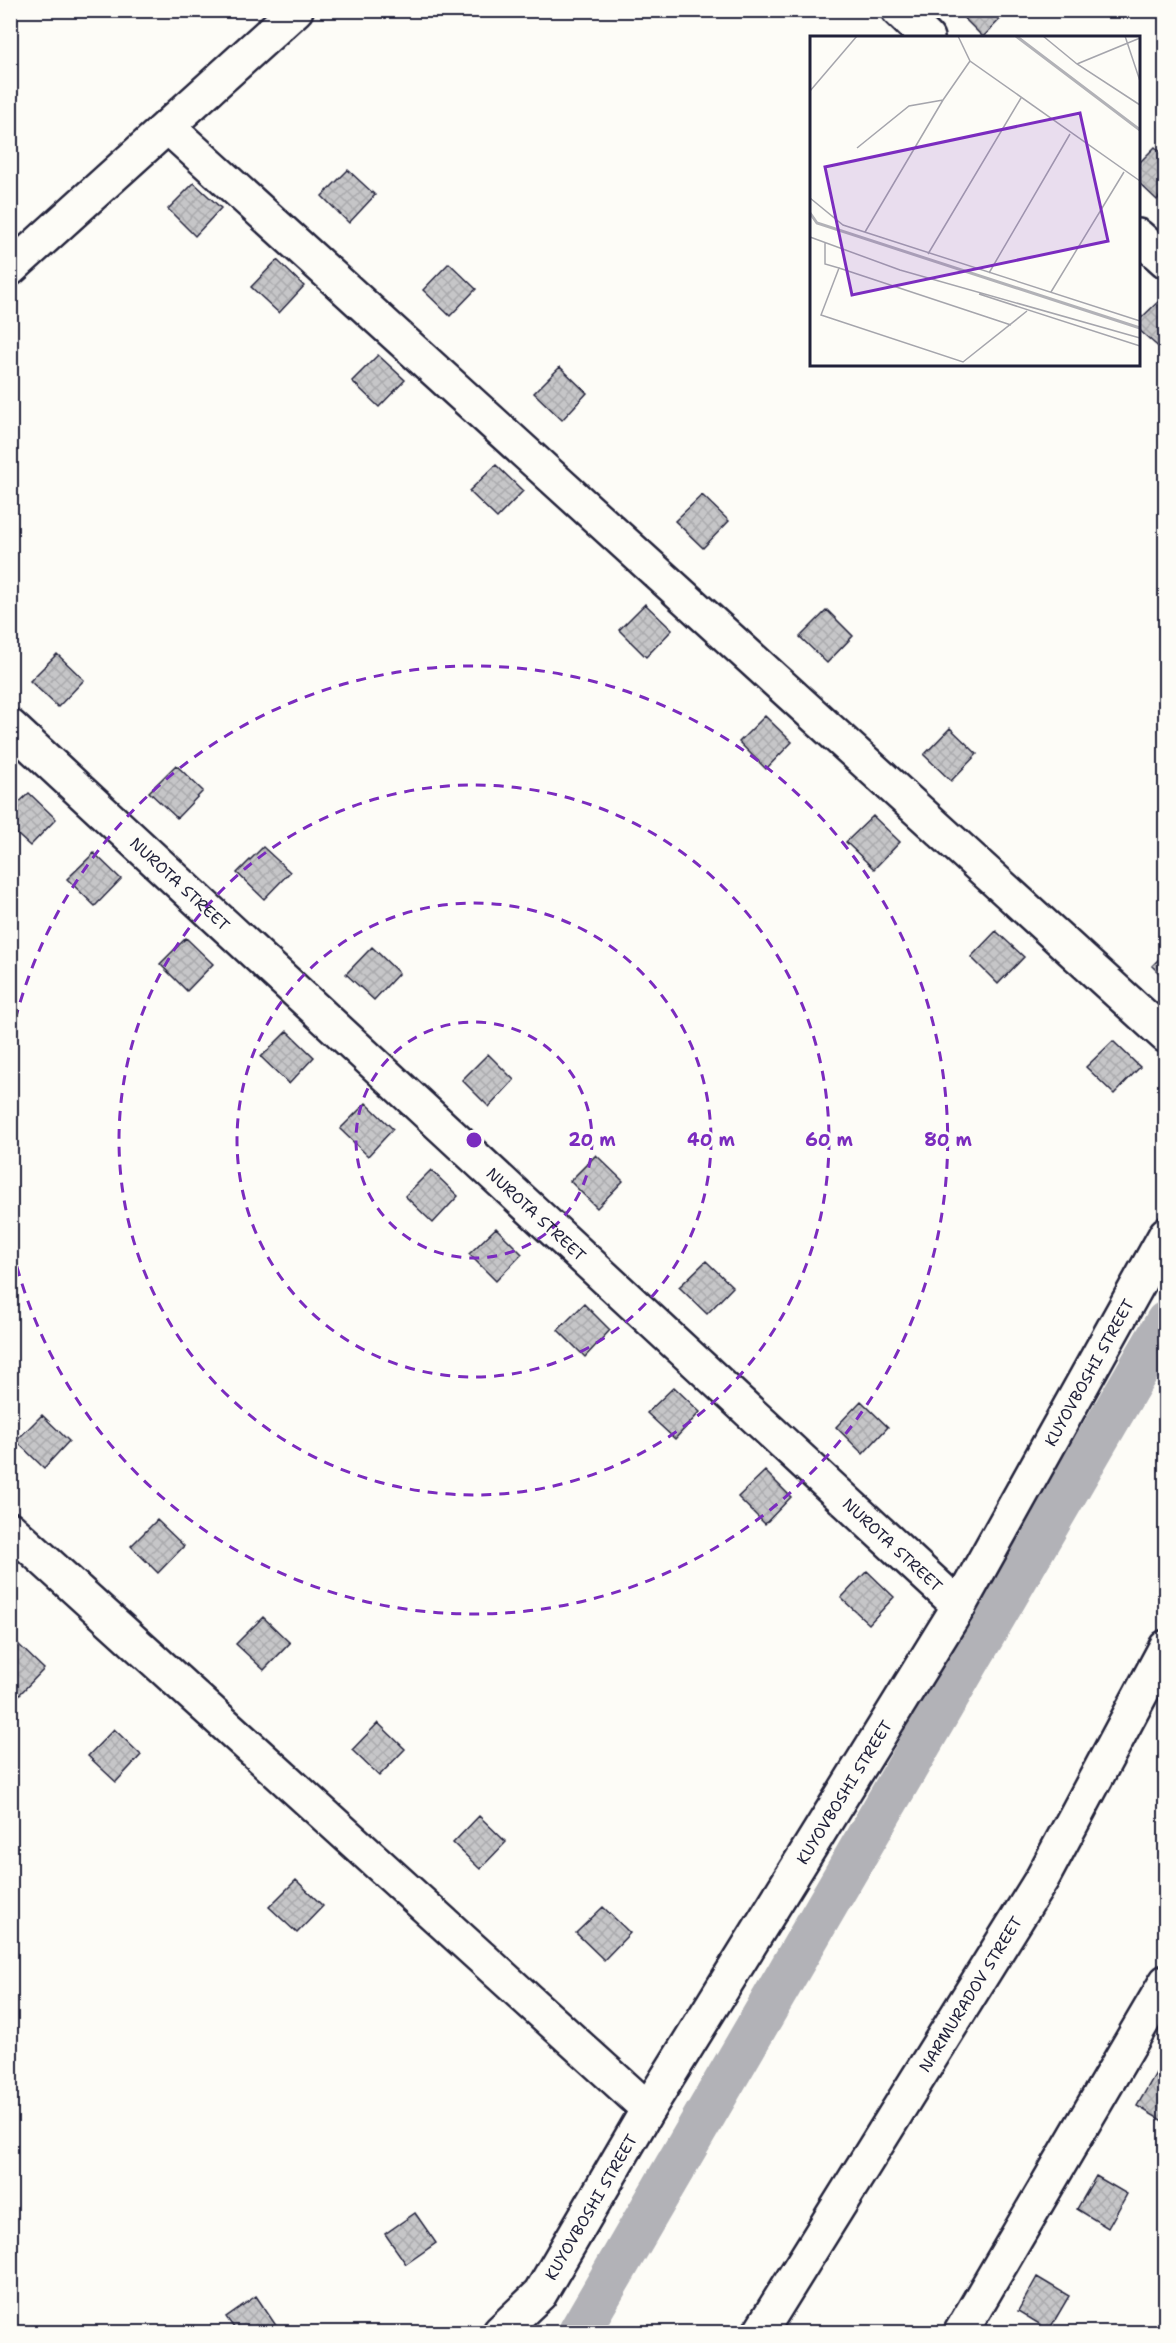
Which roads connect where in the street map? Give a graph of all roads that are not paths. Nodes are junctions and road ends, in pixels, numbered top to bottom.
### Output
1 (297, 10) edge
2 (898, 10) edge
3 (925, 36) edge
4 (169, 128) junction
5 (1140, 238) edge
6 (1166, 261) edge
7 (10, 269) edge
8 (10, 726) edge
9 (1166, 1036) edge
10 (1166, 1234) edge
11 (10, 1529) edge
12 (958, 1606) junction
13 (1166, 1647) edge
14 (1166, 1982) edge
15 (648, 2109) junction
16 (500, 2332) edge
17 (759, 2332) edge
18 (962, 2332) edge

1 - 4 street
2 - 3 street
4 - 7 street
4 - 9 street
5 - 6 street
8 - 12 street, NUROTA STREET
10 - 12 street, KUYOVBOSHI STREET
11 - 15 street
12 - 15 street, KUYOVBOSHI STREET
13 - 17 street, NARMURADOV STREET
14 - 18 street
15 - 16 street, KUYOVBOSHI STREET

